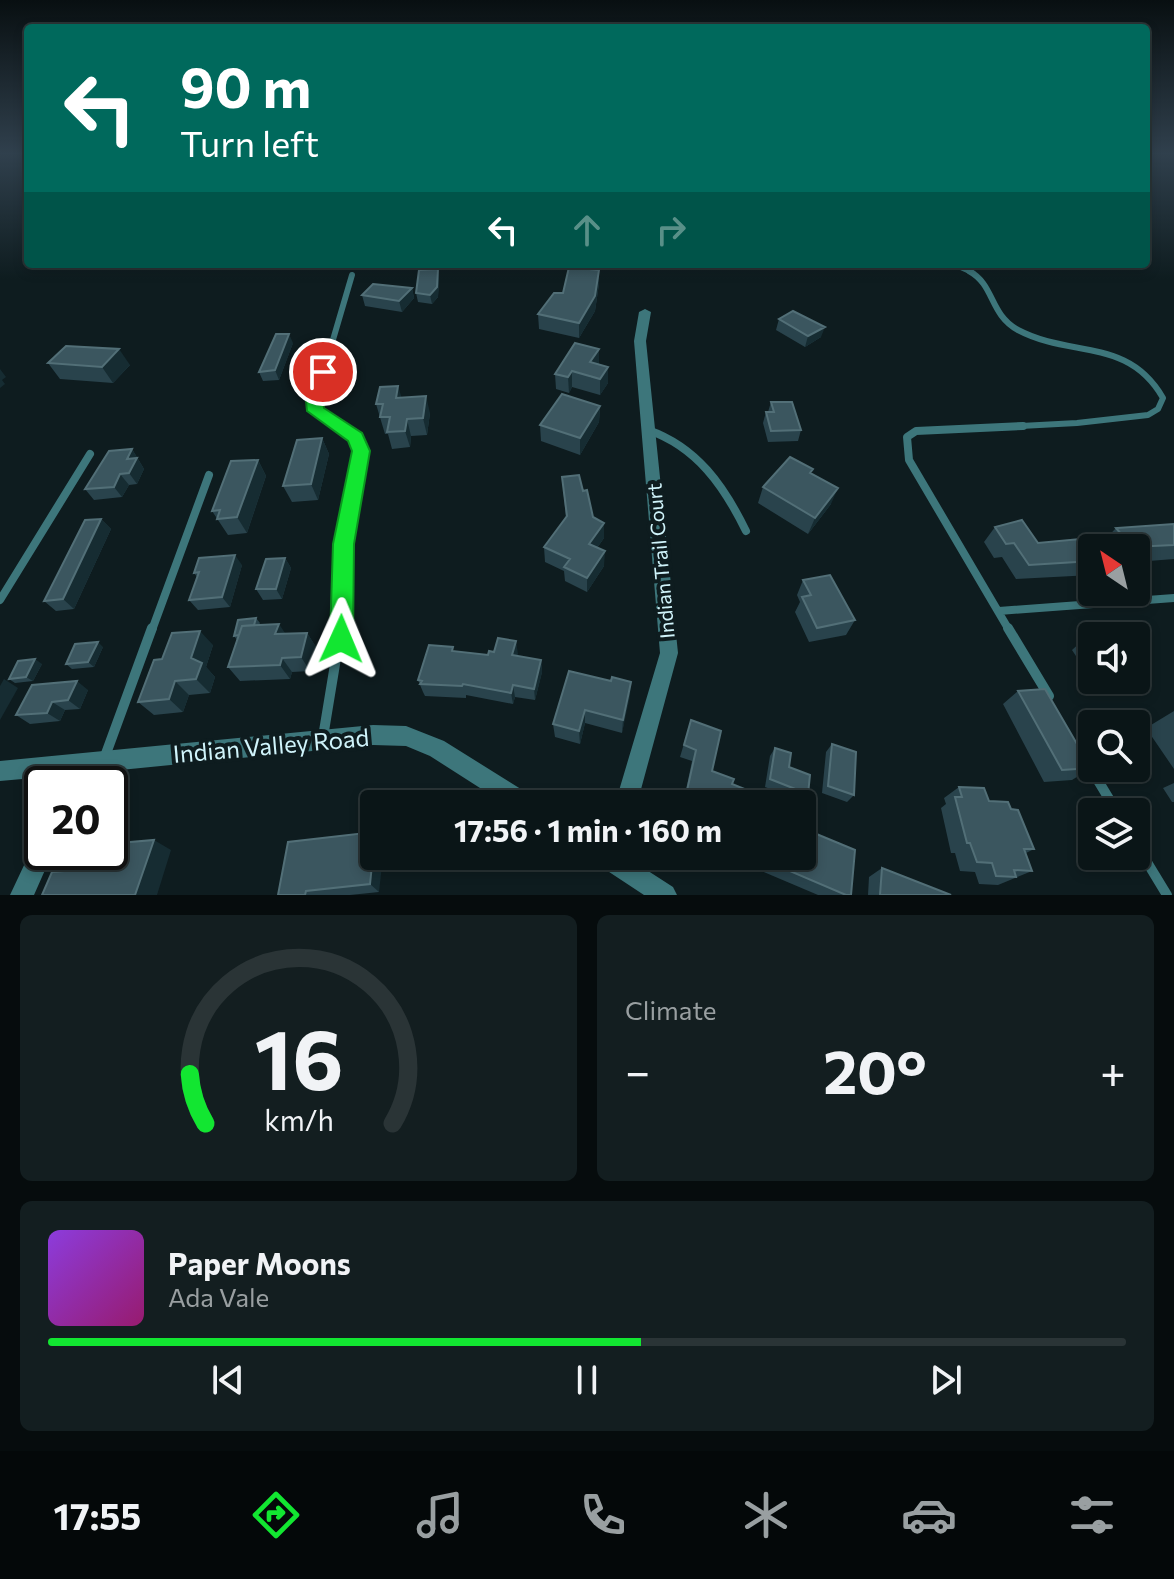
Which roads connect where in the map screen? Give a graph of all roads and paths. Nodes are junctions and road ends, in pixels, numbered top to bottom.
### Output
1 (962, 268) edge
2 (352, 275) dead end
3 (645, 312) dead end
4 (648, 430) junction
5 (90, 454) dead end
6 (209, 475) dead end
7 (746, 531) dead end
8 (1174, 598) edge
9 (0, 600) edge
10 (999, 611) junction
11 (1051, 699) edge
12 (323, 740) junction
13 (94, 762) junction
14 (90, 766) edge
15 (0, 771) edge
16 (502, 790) edge
17 (630, 790) edge
18 (1150, 867) edge
19 (34, 870) edge
20 (628, 870) edge
21 (22, 895) edge
22 (665, 895) edge
23 (1167, 895) edge

1 - 10 lane
2 - 12 lane
3 - 4 street, Indian Trail Court
4 - 7 lane
4 - 17 street, Indian Trail Court
5 - 9 lane
6 - 13 lane
8 - 10 lane
10 - 11 lane
12 - 13 street, Indian Valley Road
12 - 16 street, Indian Valley Road
13 - 14 street
13 - 15 street, Indian Valley Road
18 - 23 lane
19 - 21 street
20 - 22 street

